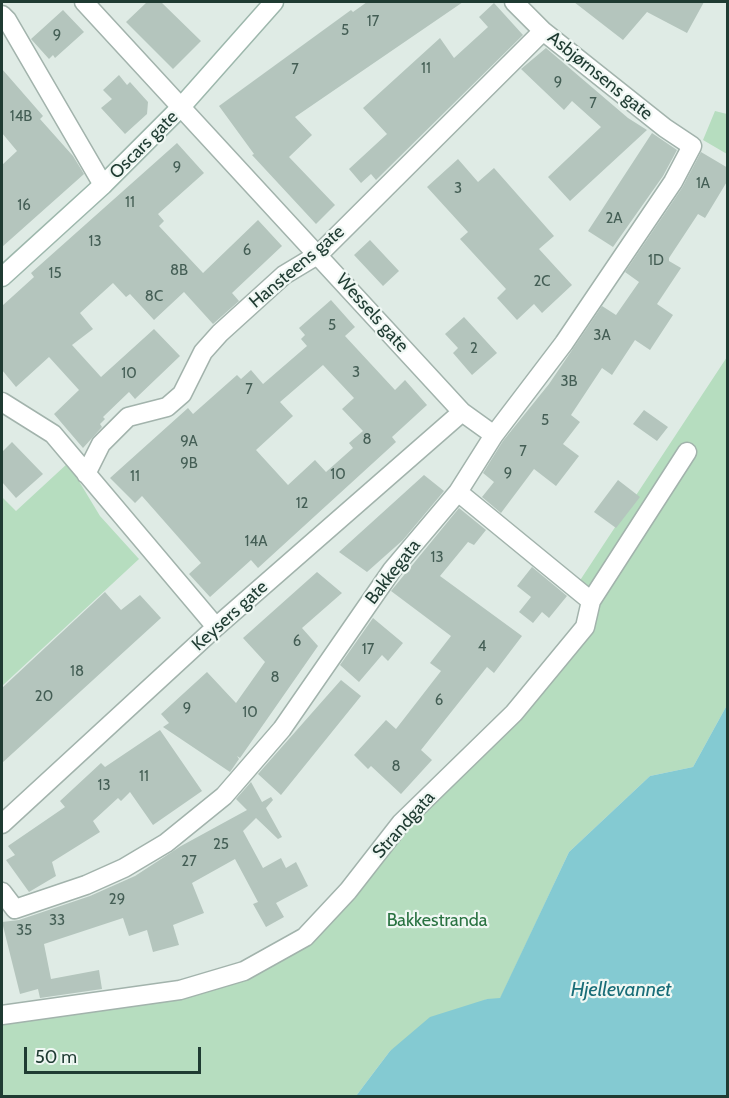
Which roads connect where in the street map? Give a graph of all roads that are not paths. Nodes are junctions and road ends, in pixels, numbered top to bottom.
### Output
1 (84, 2) edge
2 (274, 2) edge
3 (514, 2) edge
4 (2, 15) edge
5 (543, 31) junction
6 (182, 107) junction
7 (692, 146) joint
8 (103, 186) junction
9 (319, 254) junction
10 (2, 277) edge
11 (2, 402) edge
12 (462, 412) junction
13 (494, 435) junction
14 (687, 452) dead end
15 (86, 474) junction
16 (458, 492) junction
17 (591, 601) junction
18 (216, 627) junction
19 (2, 824) edge
20 (2, 892) edge
21 (2, 1015) edge

1 - 6 street, Wessels gate
2 - 6 street, Oscars gate
3 - 5 street, Asbjørnsens gate
4 - 8 street
5 - 7 street, Asbjørnsens gate
5 - 9 street, Hansteens gate
6 - 8 street, Oscars gate
6 - 9 street, Wessels gate
7 - 13 street, Bakkegata
8 - 10 street, Oscars gate
9 - 12 street, Wessels gate
9 - 15 street, Hansteens gate
11 - 15 street
12 - 13 street, Wessels gate
12 - 18 street, Keysers gate
13 - 16 street, Bakkegata
14 - 17 street
15 - 18 street
16 - 17 street
16 - 20 street, Bakkegata
17 - 21 street, Strandgata
18 - 19 street, Keysers gate

